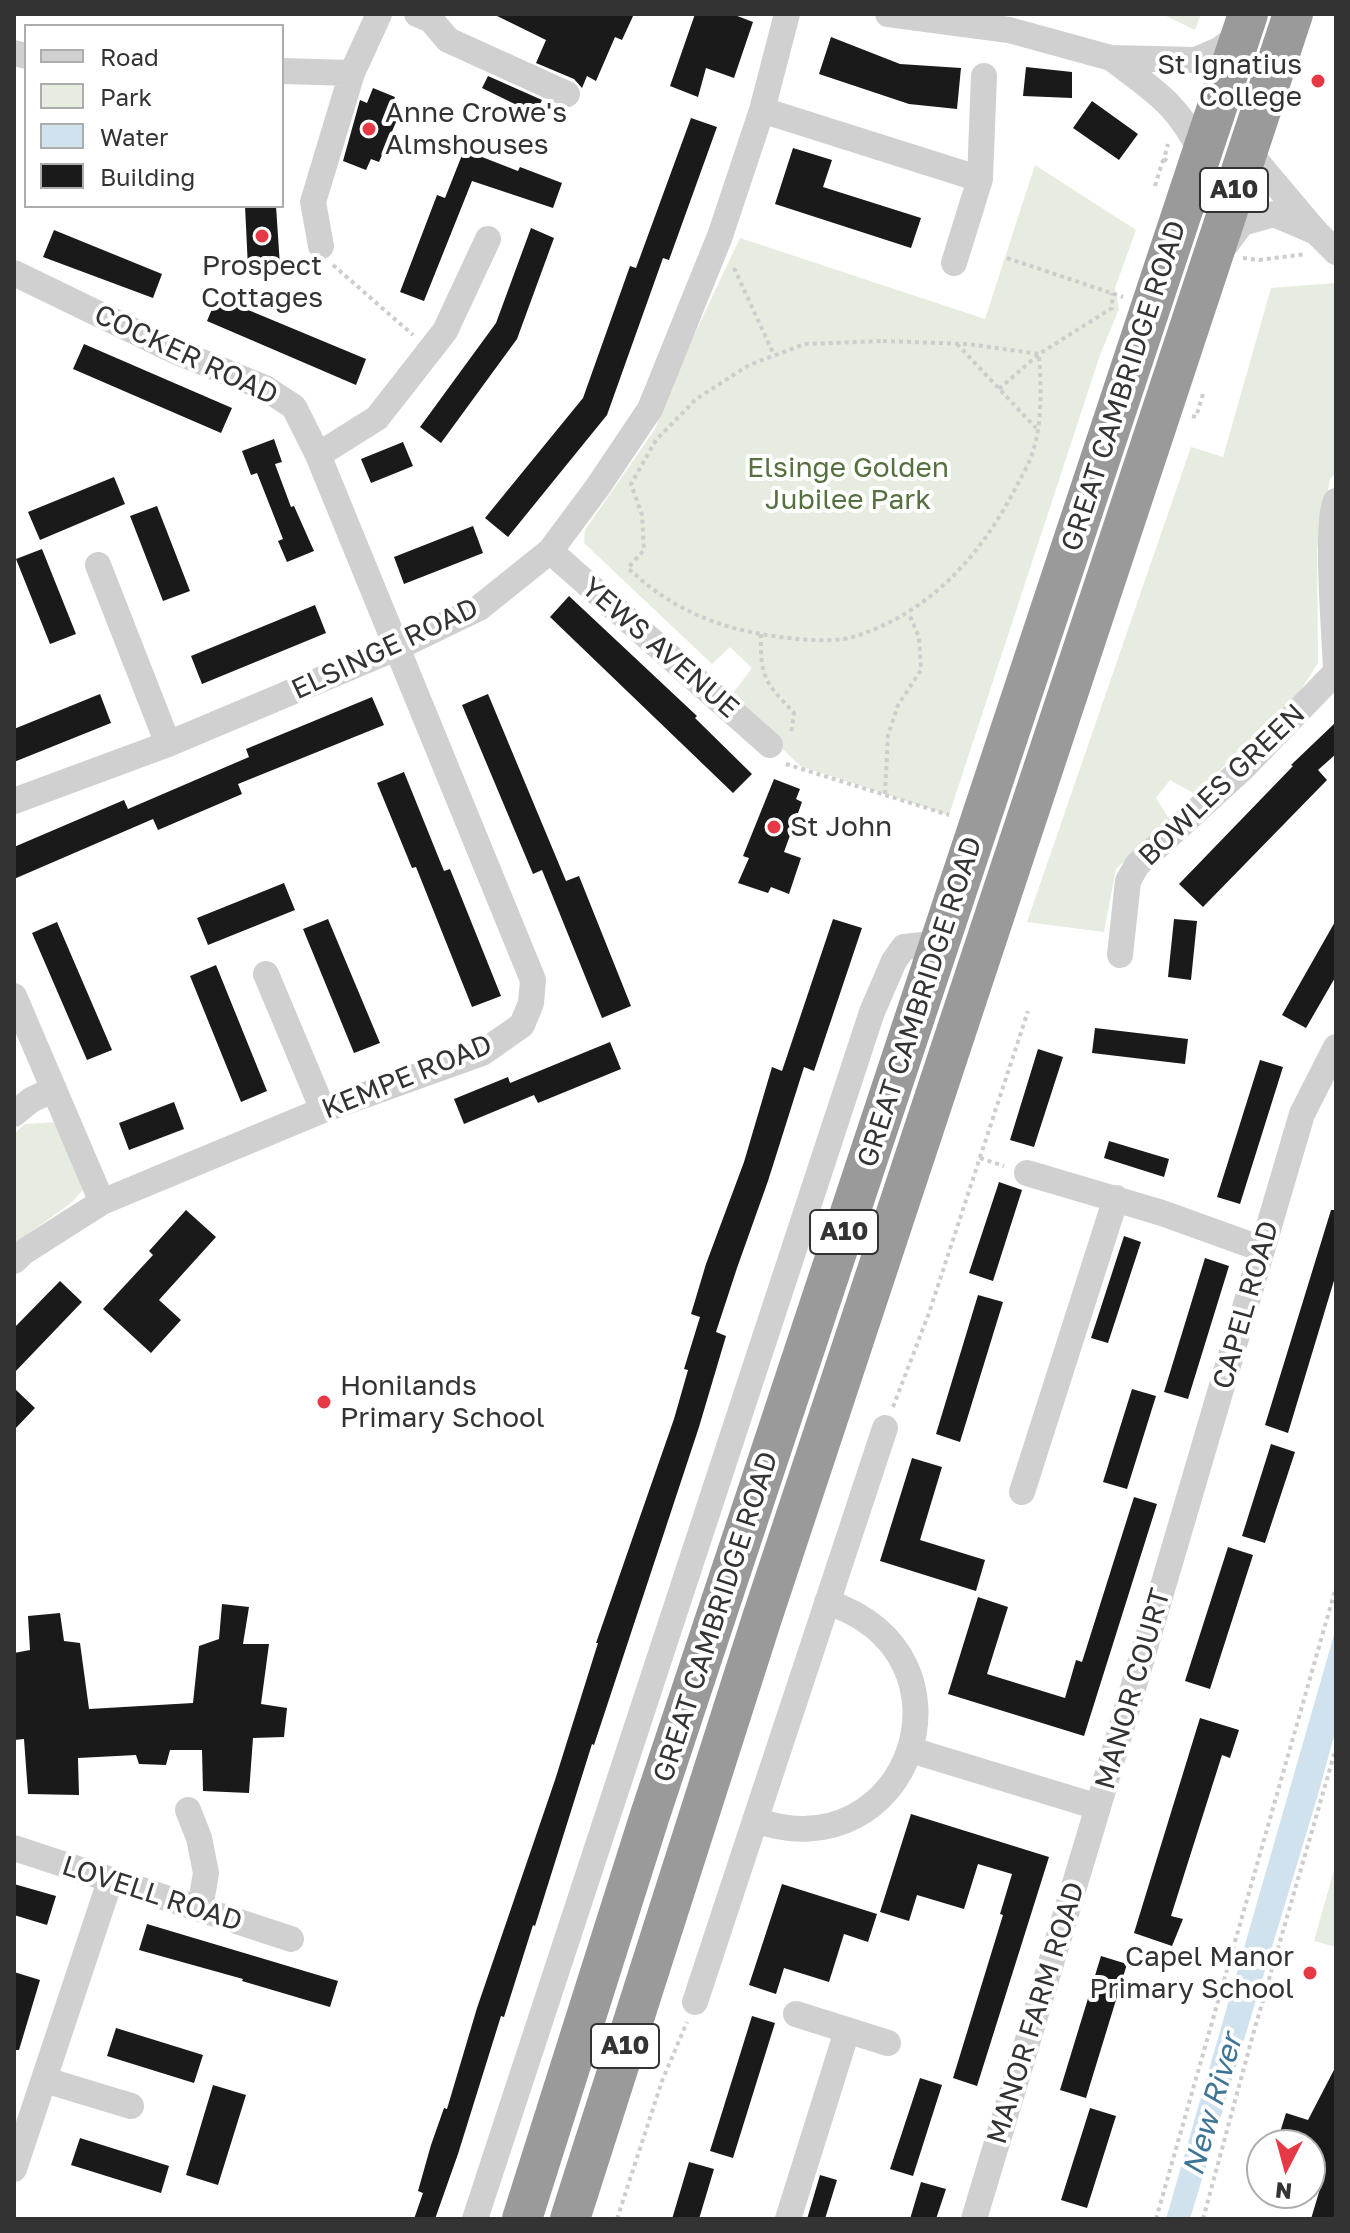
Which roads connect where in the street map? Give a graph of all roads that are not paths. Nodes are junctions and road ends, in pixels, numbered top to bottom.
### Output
1 (379, 14) edge
2 (417, 14) edge
3 (787, 14) edge
4 (888, 14) edge
5 (1293, 14) edge
6 (1245, 24) edge
7 (1111, 58) junction
8 (284, 71) edge
9 (352, 73) junction
10 (984, 76) dead end
11 (567, 94) dead end
12 (762, 110) junction
13 (1247, 150) junction
14 (1201, 152) junction
15 (980, 179) junction
16 (488, 239) dead end
17 (321, 246) road end
18 (1322, 246) edge
19 (954, 263) dead end
20 (1222, 263) junction
21 (14, 273) edge
22 (318, 455) junction
23 (1336, 501) edge
24 (550, 551) junction
25 (98, 565) dead end
26 (396, 648) junction
27 (1336, 670) edge
28 (168, 744) junction
29 (781, 747) road end
30 (14, 801) edge
31 (938, 950) junction
32 (1120, 955) dead end
33 (266, 974) dead end
34 (14, 996) edge
35 (23, 1041) edge
36 (1336, 1047) edge
37 (54, 1089) junction
38 (323, 1110) junction
39 (14, 1114) edge
40 (1027, 1173) dead end
41 (1116, 1198) junction
42 (102, 1202) junction
43 (1262, 1249) junction
44 (14, 1261) edge
45 (885, 1428) road end
46 (1022, 1492) dead end
47 (1169, 1568) joint
48 (827, 1602) junction
49 (911, 1750) junction
50 (1098, 1807) junction
51 (188, 1810) dead end
52 (755, 1820) junction
53 (14, 1848) edge
54 (110, 1881) junction
55 (200, 1908) junction
56 (291, 1939) dead end
57 (695, 2002) road end
58 (796, 2014) dead end
59 (847, 2031) junction
60 (888, 2043) dead end
61 (45, 2080) junction
62 (131, 2106) dead end
63 (14, 2169) edge
64 (475, 2219) edge
65 (522, 2219) edge
66 (570, 2219) edge
67 (788, 2219) edge
68 (974, 2219) edge

1 - 9 street
2 - 11 street
3 - 12 street, ELSINGE ROAD
4 - 7 street
5 - 13 highway, GREAT CAMBRIDGE ROAD / A10
6 - 7 street
6 - 14 highway, GREAT CAMBRIDGE ROAD / A10
7 - 14 street
8 - 9 street
9 - 17 street
10 - 15 street
12 - 15 street
12 - 24 street, ELSINGE ROAD
13 - 18 street
13 - 20 highway, GREAT CAMBRIDGE ROAD / A10
14 - 31 highway, GREAT CAMBRIDGE ROAD / A10
15 - 19 street
16 - 22 street
18 - 20 street
20 - 66 highway, GREAT CAMBRIDGE ROAD / A10
21 - 22 street, COCKER ROAD
22 - 26 street, COCKER ROAD
23 - 27 street, BOWLES GREEN
24 - 26 street, ELSINGE ROAD
24 - 29 street, YEWS AVENUE
25 - 28 street
26 - 28 street, ELSINGE ROAD
26 - 38 street, KEMPE ROAD
27 - 32 street, BOWLES GREEN
28 - 30 street, ELSINGE ROAD
31 - 64 street
31 - 65 highway, GREAT CAMBRIDGE ROAD / A10
33 - 38 street
34 - 35 street
35 - 37 street
36 - 43 street, CAPEL ROAD
37 - 39 street
37 - 42 street
38 - 42 street, KEMPE ROAD
40 - 41 street
41 - 43 street
41 - 46 street
42 - 44 street, KEMPE ROAD
43 - 47 street, CAPEL ROAD
45 - 48 street
47 - 50 street, MANOR COURT
48 - 49 street
48 - 52 street
49 - 50 street, MANOR COURT
49 - 52 street
50 - 68 street, MANOR FARM ROAD
51 - 55 street
52 - 57 street
53 - 54 street, LOVELL ROAD
54 - 55 street, LOVELL ROAD
54 - 61 street
55 - 56 street, LOVELL ROAD
58 - 59 street
59 - 60 street
59 - 67 street
61 - 62 street
61 - 63 street

